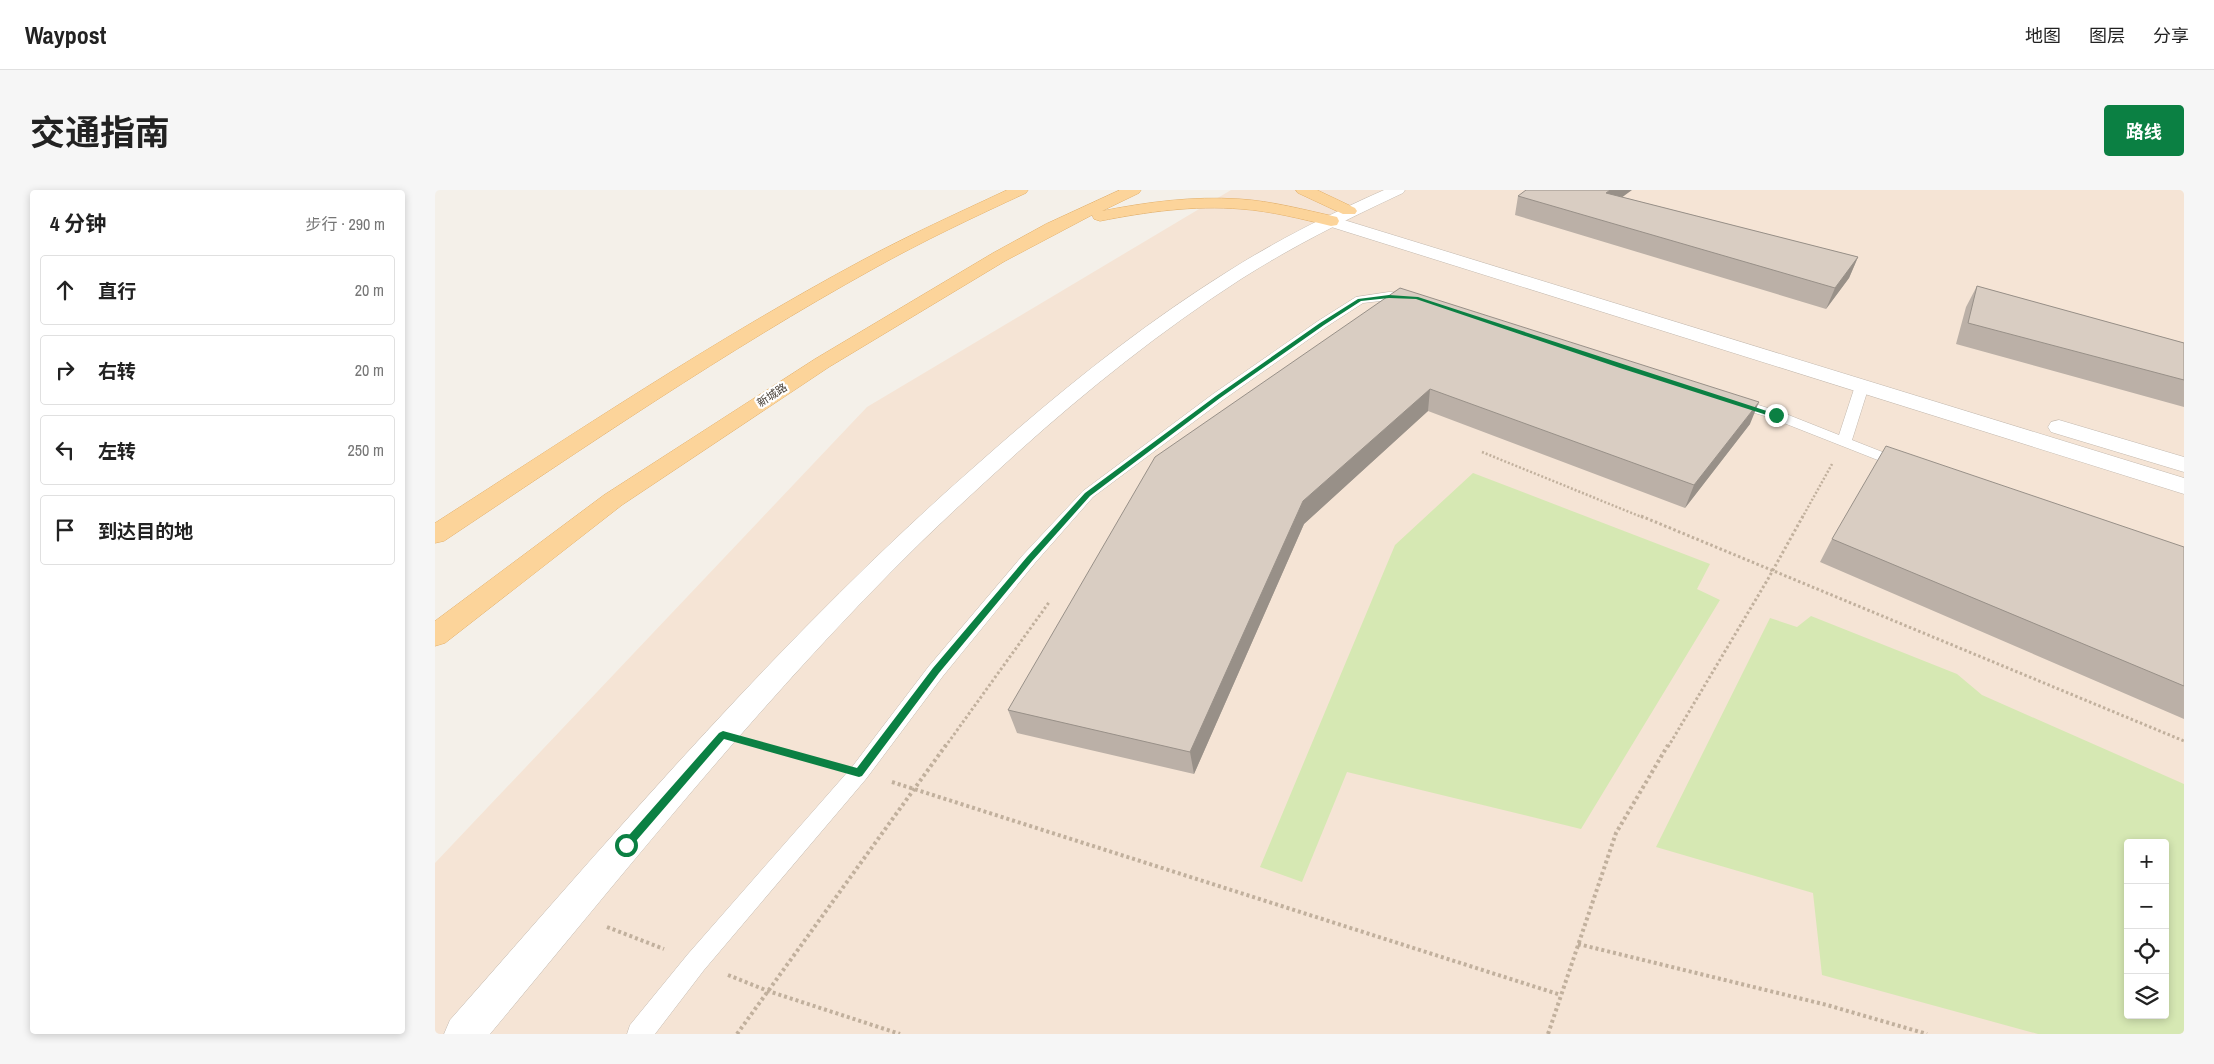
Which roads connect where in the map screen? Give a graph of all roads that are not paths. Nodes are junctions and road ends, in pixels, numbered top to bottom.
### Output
1 (1020, 190) edge
2 (1133, 190) edge
3 (1304, 190) edge
4 (1397, 190) edge
5 (1340, 216) junction
6 (1052, 228) junction
7 (1426, 301) edge
8 (1862, 386) junction
9 (1722, 398) edge
10 (1985, 404) dead end
11 (2042, 422) dead end
12 (1844, 442) junction
13 (2184, 465) edge
14 (1916, 470) edge
15 (2184, 486) edge
16 (435, 535) edge
17 (435, 636) edge
18 (464, 1034) edge
19 (639, 1034) edge

1 - 16 main road
2 - 6 main road, 新城路
3 - 5 main road
4 - 5 street
5 - 6 main road
5 - 8 street
5 - 10 street
5 - 18 street
6 - 17 main road, 新城路
7 - 19 lane
8 - 12 lane
8 - 15 street
9 - 12 lane
11 - 13 street
12 - 14 lane

